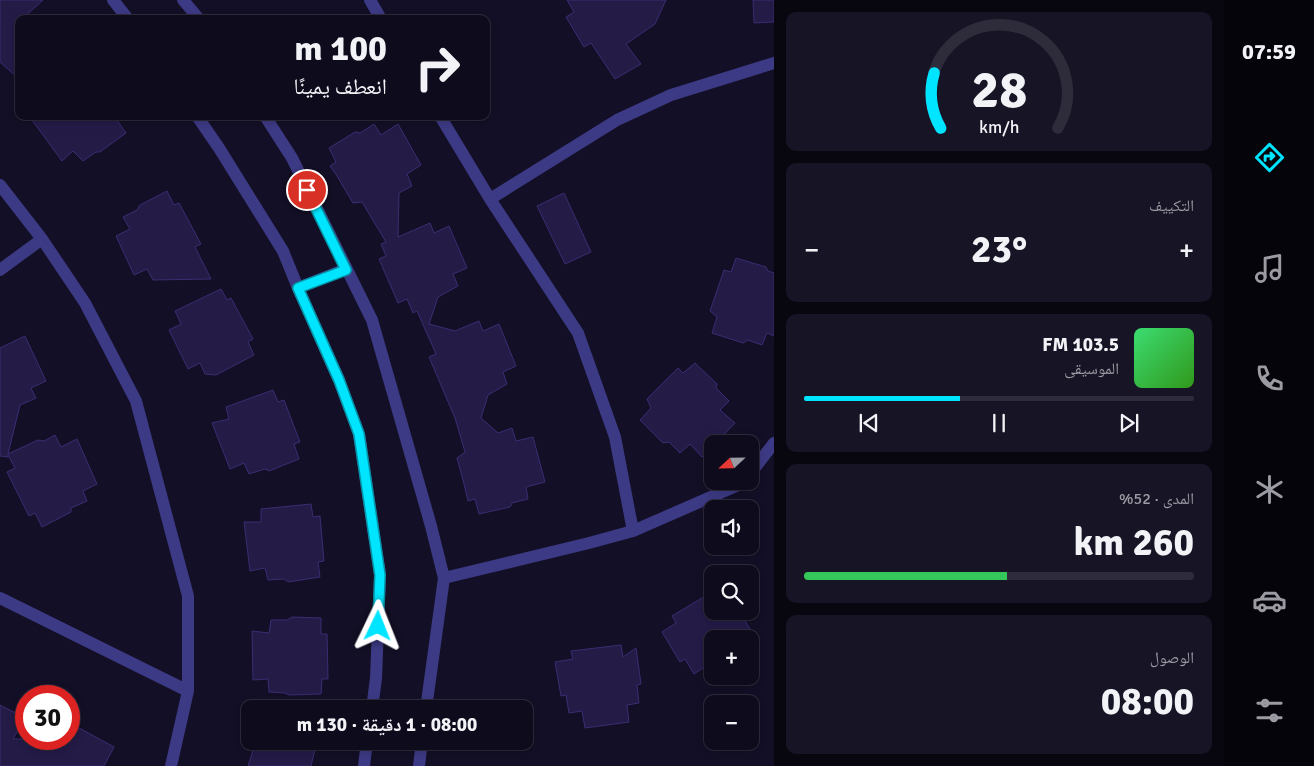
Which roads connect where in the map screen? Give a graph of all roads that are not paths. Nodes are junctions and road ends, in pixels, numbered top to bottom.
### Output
1 (113, 0) edge
2 (183, 0) edge
3 (370, 0) edge
4 (125, 15) edge
5 (196, 15) edge
6 (379, 15) edge
7 (774, 63) edge
8 (200, 120) edge
9 (268, 120) edge
10 (442, 120) edge
11 (0, 186) edge
12 (490, 199) junction
13 (42, 239) junction
14 (0, 270) edge
15 (346, 270) junction
16 (298, 288) junction
17 (774, 442) edge
18 (759, 462) edge
19 (727, 490) edge
20 (633, 531) junction
21 (444, 578) junction
22 (0, 598) edge
23 (188, 691) junction
24 (373, 700) edge
25 (427, 700) edge
26 (366, 750) edge
27 (421, 750) edge
28 (171, 766) edge
29 (364, 766) edge
30 (419, 766) edge

1 - 4 street
2 - 5 street
3 - 6 street
7 - 12 street
8 - 16 street
9 - 15 street
10 - 12 street
11 - 13 street
12 - 20 street
13 - 14 street
13 - 23 street
15 - 16 street
15 - 21 street
16 - 24 street
17 - 18 street
19 - 20 street
20 - 21 street
21 - 25 street
22 - 23 street
23 - 28 street
26 - 29 street
27 - 30 street

